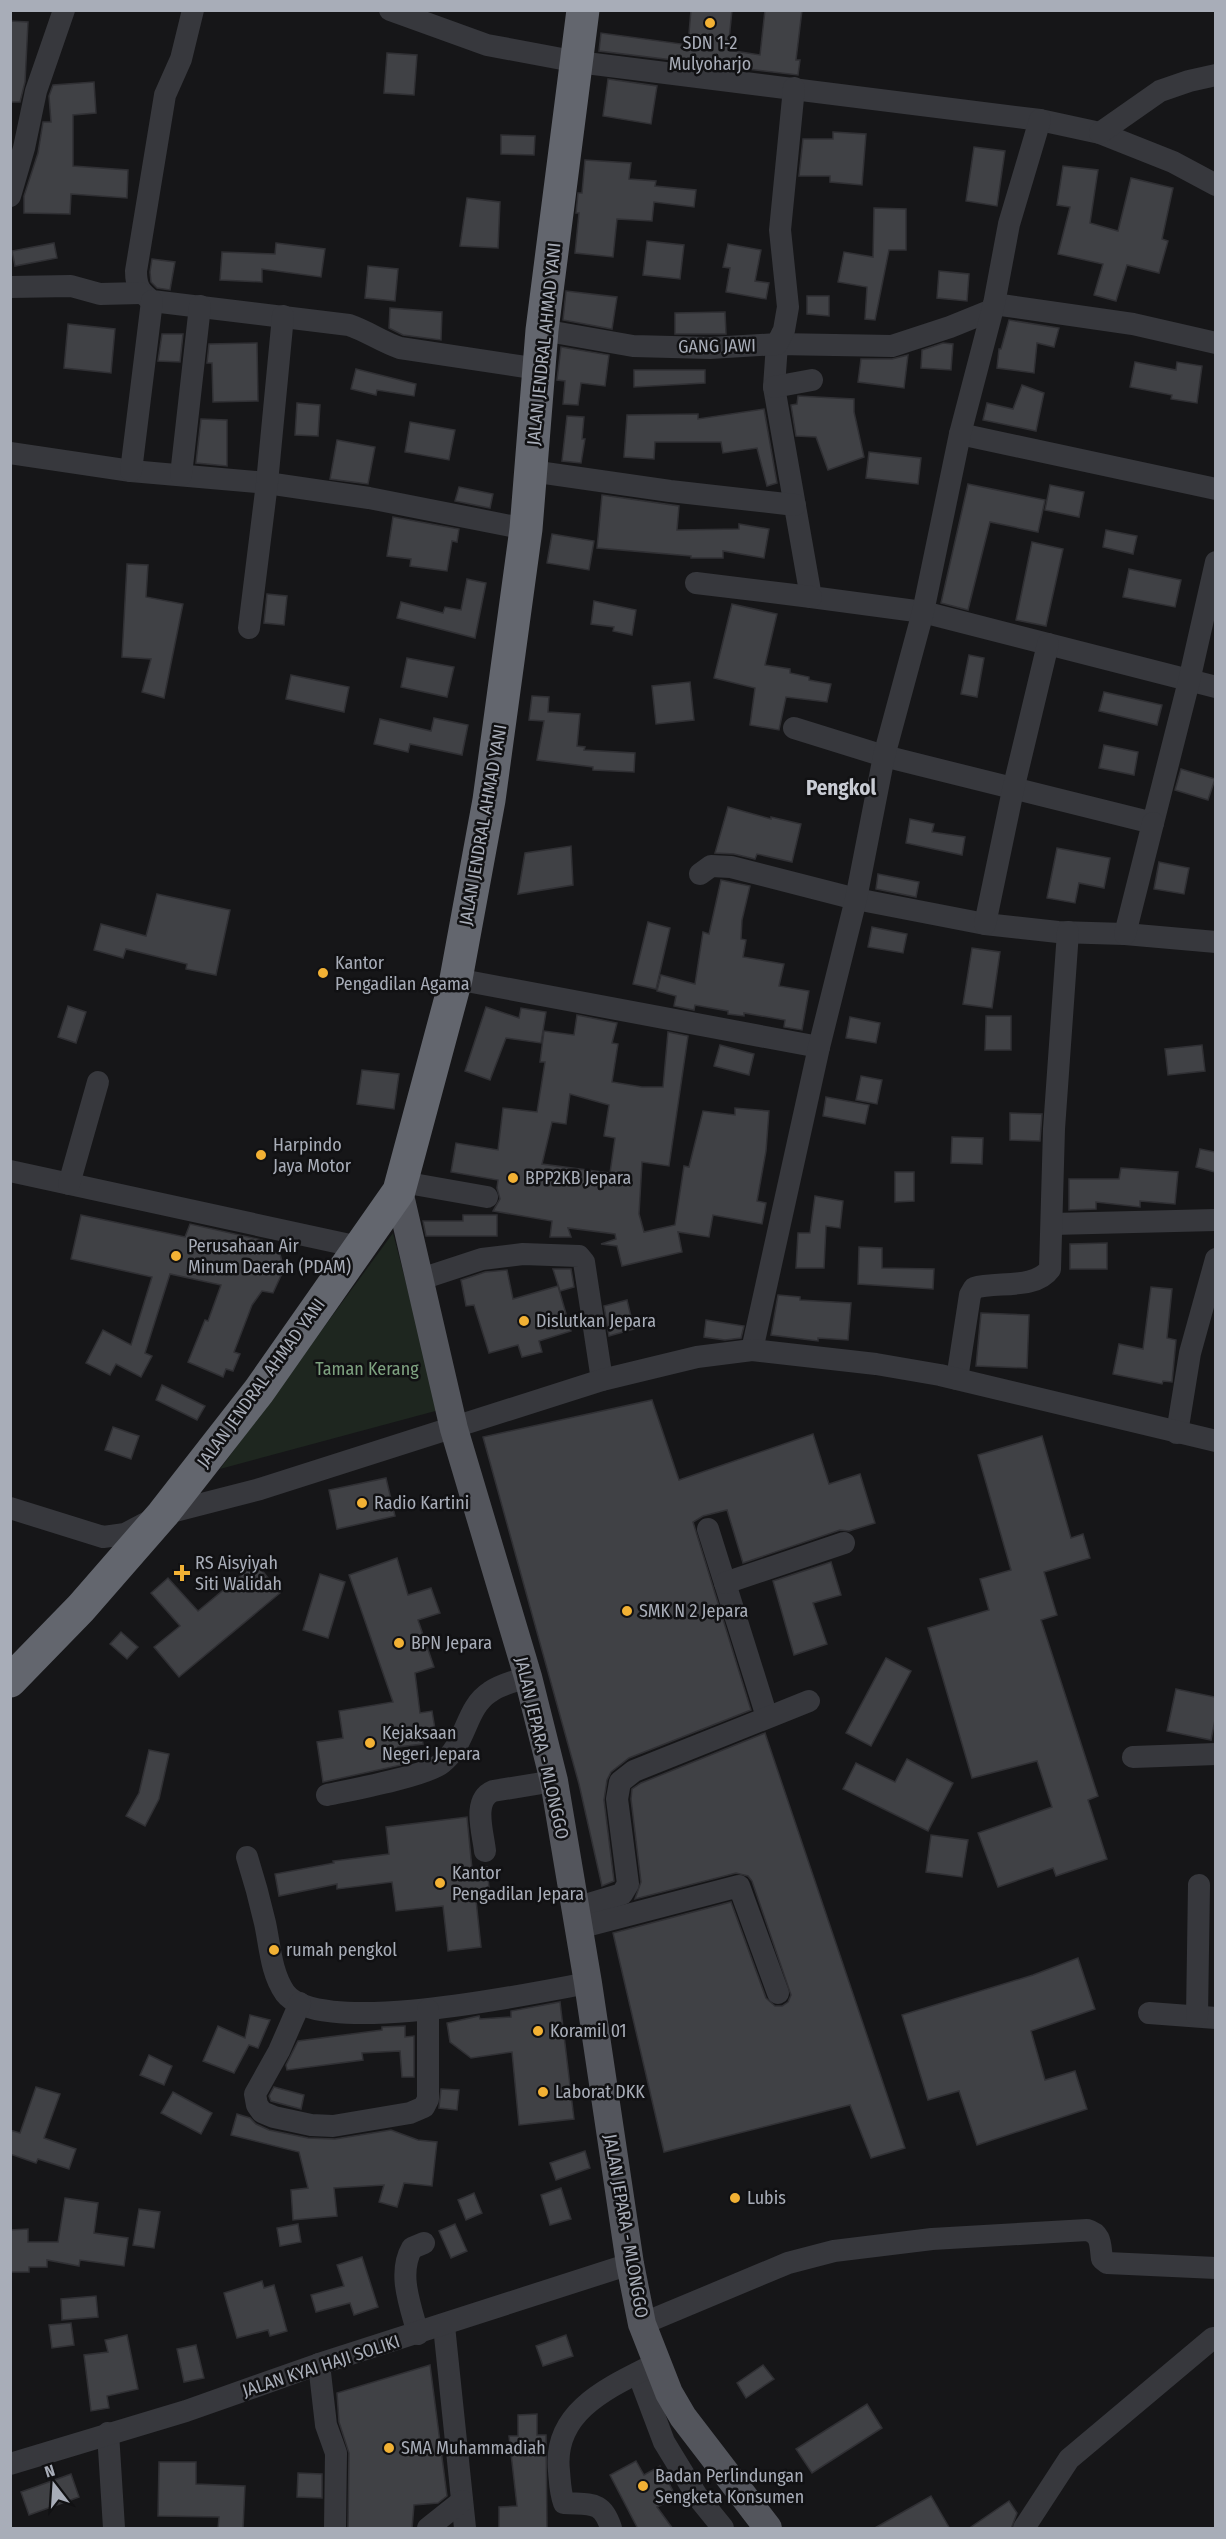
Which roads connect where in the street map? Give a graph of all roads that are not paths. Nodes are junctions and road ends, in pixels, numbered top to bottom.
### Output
1 (64, 10) edge
2 (194, 10) edge
3 (390, 10) edge
4 (583, 10) edge
5 (438, 19) edge
6 (578, 62) junction
7 (1215, 75) edge
8 (794, 88) junction
9 (1040, 120) junction
10 (1100, 133) junction
11 (1215, 185) edge
12 (10, 196) edge
13 (10, 203) edge
14 (10, 212) edge
15 (10, 287) edge
16 (147, 297) junction
17 (200, 306) junction
18 (993, 307) junction
19 (283, 316) junction
20 (542, 330) junction
21 (1215, 343) edge
22 (777, 344) junction
23 (538, 369) junction
24 (812, 380) dead end
25 (774, 387) junction
26 (960, 434) junction
27 (10, 453) edge
28 (131, 471) junction
29 (531, 471) junction
30 (181, 475) junction
31 (267, 483) junction
32 (1215, 489) edge
33 (795, 505) junction
34 (526, 529) junction
35 (1215, 562) edge
36 (696, 584) dead end
37 (811, 597) junction
38 (924, 612) junction
39 (249, 628) dead end
40 (1048, 644) junction
41 (1189, 681) junction
42 (1215, 687) edge
43 (794, 728) dead end
44 (884, 756) junction
45 (1013, 790) junction
46 (1153, 823) junction
47 (700, 874) dead end
48 (856, 899) junction
49 (985, 924) junction
50 (1068, 932) junction
51 (1125, 934) junction
52 (1215, 942) edge
53 (456, 979) junction
54 (819, 1047) junction
55 (98, 1082) dead end
56 (10, 1171) edge
57 (69, 1184) junction
58 (401, 1187) junction
59 (487, 1197) dead end
60 (1215, 1220) edge
61 (1052, 1224) junction
62 (359, 1247) junction
63 (1215, 1259) edge
64 (418, 1280) junction
65 (752, 1350) junction
66 (957, 1379) junction
67 (602, 1380) junction
68 (454, 1429) junction
69 (1177, 1432) junction
70 (1215, 1441) edge
71 (10, 1508) edge
72 (163, 1514) junction
73 (708, 1529) dead end
74 (844, 1543) dead end
75 (725, 1583) junction
76 (528, 1677) junction
77 (10, 1681) edge
78 (809, 1701) dead end
79 (767, 1717) junction
80 (1215, 1754) edge
81 (1132, 1757) dead end
82 (554, 1781) junction
83 (327, 1796) dead end
84 (485, 1851) dead end
85 (247, 1857) dead end
86 (1199, 1885) dead end
87 (576, 1918) junction
88 (588, 1983) junction
89 (778, 1993) dead end
90 (300, 2003) junction
91 (428, 2010) junction
92 (1149, 2013) dead end
93 (1206, 2017) edge
94 (424, 2243) dead end
95 (630, 2264) junction
96 (1215, 2264) edge
97 (642, 2324) junction
98 (444, 2326) junction
99 (418, 2334) junction
100 (1215, 2337) edge
101 (319, 2364) junction
102 (647, 2368) junction
103 (108, 2433) junction
104 (10, 2464) edge
105 (462, 2501) junction
106 (114, 2529) edge
107 (335, 2529) edge
108 (428, 2529) edge
109 (465, 2529) edge
110 (611, 2529) edge
111 (723, 2529) edge
112 (768, 2529) edge
113 (1024, 2529) edge

1 - 12 street
2 - 16 street
3 - 5 street
4 - 6 highway, JALAN JENDRAL AHMAD YANI
5 - 6 street
6 - 8 street
6 - 20 highway, JALAN JENDRAL AHMAD YANI
7 - 10 street
8 - 9 street
8 - 22 street, GANG JAWI
9 - 10 street
9 - 18 street
10 - 11 street
13 - 14 street
15 - 16 street
16 - 17 street
16 - 28 street
17 - 19 street
17 - 30 street
18 - 21 street
18 - 22 street
18 - 26 street
19 - 23 street
19 - 31 street
20 - 22 street, GANG JAWI
20 - 23 highway, JALAN JENDRAL AHMAD YANI
22 - 25 street
23 - 29 highway, JALAN JENDRAL AHMAD YANI
24 - 25 street
25 - 33 street
26 - 32 street
26 - 38 street
27 - 28 street
28 - 30 street
29 - 33 street
29 - 34 highway, JALAN JENDRAL AHMAD YANI
30 - 31 street
31 - 34 street
31 - 39 street
33 - 37 street
34 - 53 highway, JALAN JENDRAL AHMAD YANI
35 - 41 street
36 - 37 street
37 - 38 street
38 - 40 street
38 - 44 street
40 - 41 street
40 - 45 street
41 - 42 street
41 - 46 street
43 - 44 street
44 - 45 street
44 - 48 street
45 - 46 street
45 - 49 street
46 - 51 street
47 - 48 street
48 - 49 street
48 - 54 street
49 - 50 street
50 - 51 street
50 - 61 street
51 - 52 street
53 - 54 street
53 - 58 highway, JALAN JENDRAL AHMAD YANI
54 - 65 street
55 - 57 street
56 - 57 street
57 - 62 street
58 - 59 street
58 - 62 highway, JALAN JENDRAL AHMAD YANI
58 - 64 main road, JALAN JEPARA - MLONGGO
60 - 61 street
61 - 66 street
62 - 72 highway, JALAN JENDRAL AHMAD YANI
63 - 69 street
64 - 67 street
64 - 68 main road, JALAN JEPARA - MLONGGO
65 - 66 street
65 - 67 street
66 - 69 street
67 - 68 street
68 - 72 street
68 - 76 main road, JALAN JEPARA - MLONGGO
69 - 70 street
71 - 72 street
72 - 77 highway, JALAN JENDRAL AHMAD YANI
73 - 75 street
74 - 75 street
75 - 79 street
76 - 82 main road, JALAN JEPARA - MLONGGO
76 - 83 street
78 - 79 street
79 - 87 street
80 - 81 street
82 - 84 street
82 - 87 main road, JALAN JEPARA - MLONGGO
85 - 90 street
86 - 93 street
87 - 88 main road, JALAN JEPARA - MLONGGO
87 - 89 street
88 - 91 street
88 - 95 main road, JALAN JEPARA - MLONGGO
90 - 91 street
90 - 91 street
92 - 93 street
94 - 99 street
95 - 97 main road, JALAN JEPARA - MLONGGO
95 - 98 street, JALAN KYAI HAJI SOLIKI
96 - 97 street
97 - 102 main road, JALAN JEPARA - MLONGGO
98 - 99 street, JALAN KYAI HAJI SOLIKI
98 - 105 street
99 - 101 street, JALAN KYAI HAJI SOLIKI
100 - 113 street
101 - 103 street, JALAN KYAI HAJI SOLIKI
101 - 107 street
102 - 110 street
102 - 111 street
102 - 112 main road, JALAN JEPARA - MLONGGO
103 - 104 street, JALAN KYAI HAJI SOLIKI
103 - 106 street
105 - 108 street
105 - 109 street

